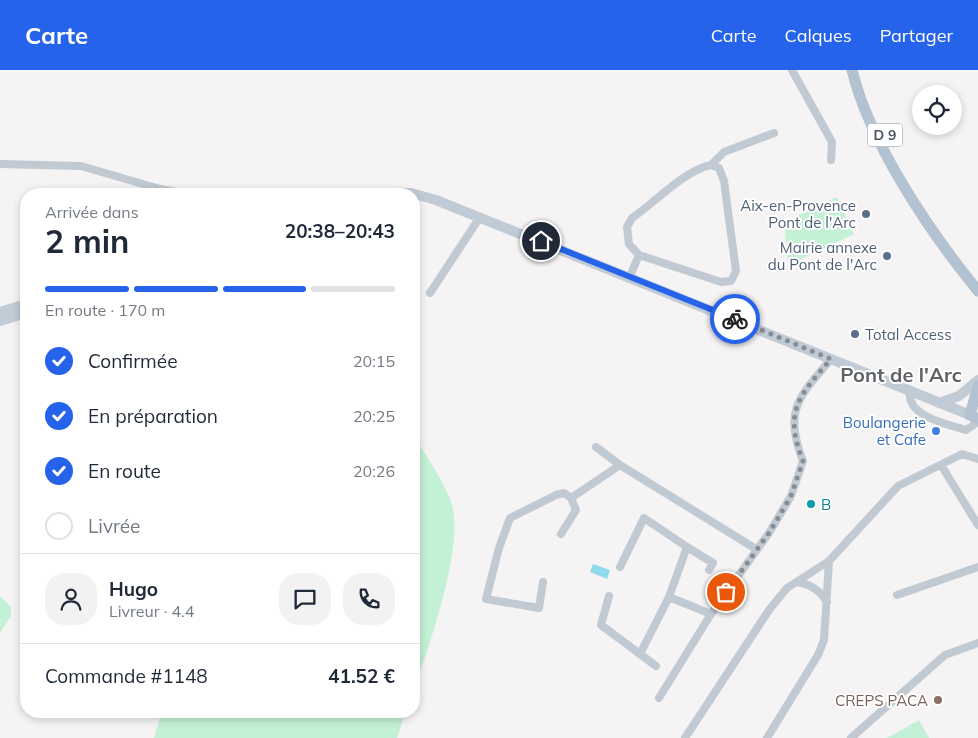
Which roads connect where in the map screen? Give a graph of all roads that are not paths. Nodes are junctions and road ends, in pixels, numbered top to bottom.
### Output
1 (792, 70) edge
2 (852, 70) edge
3 (860, 70) edge
4 (774, 133) dead end
5 (890, 154) junction
6 (831, 160) dead end
7 (0, 164) edge
8 (711, 165) junction
9 (157, 188) edge
10 (420, 195) edge
11 (480, 217) junction
12 (639, 255) junction
13 (630, 276) junction
14 (978, 282) edge
15 (978, 291) edge
16 (430, 293) dead end
17 (20, 306) edge
18 (0, 312) edge
19 (20, 315) edge
20 (0, 321) edge
21 (831, 359) junction
22 (978, 380) edge
23 (978, 386) edge
24 (910, 392) junction
25 (939, 403) junction
26 (975, 418) edge
27 (596, 447) dead end
28 (978, 459) edge
29 (620, 465) junction
30 (941, 465) junction
31 (571, 498) junction
32 (978, 524) edge
33 (561, 534) dead end
34 (688, 547) junction
35 (756, 549) junction
36 (829, 562) junction
37 (620, 567) dead end
38 (978, 567) edge
39 (709, 570) dead end
40 (543, 582) dead end
41 (797, 582) junction
42 (609, 596) dead end
43 (897, 596) dead end
44 (669, 597) junction
45 (827, 602) junction
46 (712, 614) junction
47 (978, 643) edge
48 (640, 654) junction
49 (656, 666) dead end
50 (659, 698) dead end
51 (685, 738) edge
52 (766, 738) edge
53 (851, 738) edge

1 - 6 street
2 - 5 main road, D 9
3 - 5 main road, D 9
4 - 8 street
5 - 14 main road, D 9
5 - 15 main road, D 9
7 - 9 street
8 - 12 street
8 - 12 street
10 - 11 main road
11 - 13 main road
11 - 16 street
12 - 13 street
13 - 21 main road
17 - 18 main road
19 - 20 main road
21 - 24 main road
21 - 35 street
22 - 25 main road
23 - 26 main road
24 - 25 main road
24 - 26 street
25 - 26 main road
27 - 29 street
28 - 30 street
29 - 31 street
29 - 35 street
30 - 32 street
30 - 36 street
31 - 33 street
31 - 40 street
34 - 37 street
34 - 39 street
34 - 44 street
35 - 46 street
36 - 41 street
36 - 45 street
38 - 43 street
41 - 45 street
41 - 51 street
42 - 48 street
44 - 46 street
44 - 48 street
45 - 52 street
46 - 50 street
47 - 53 street
48 - 49 street

